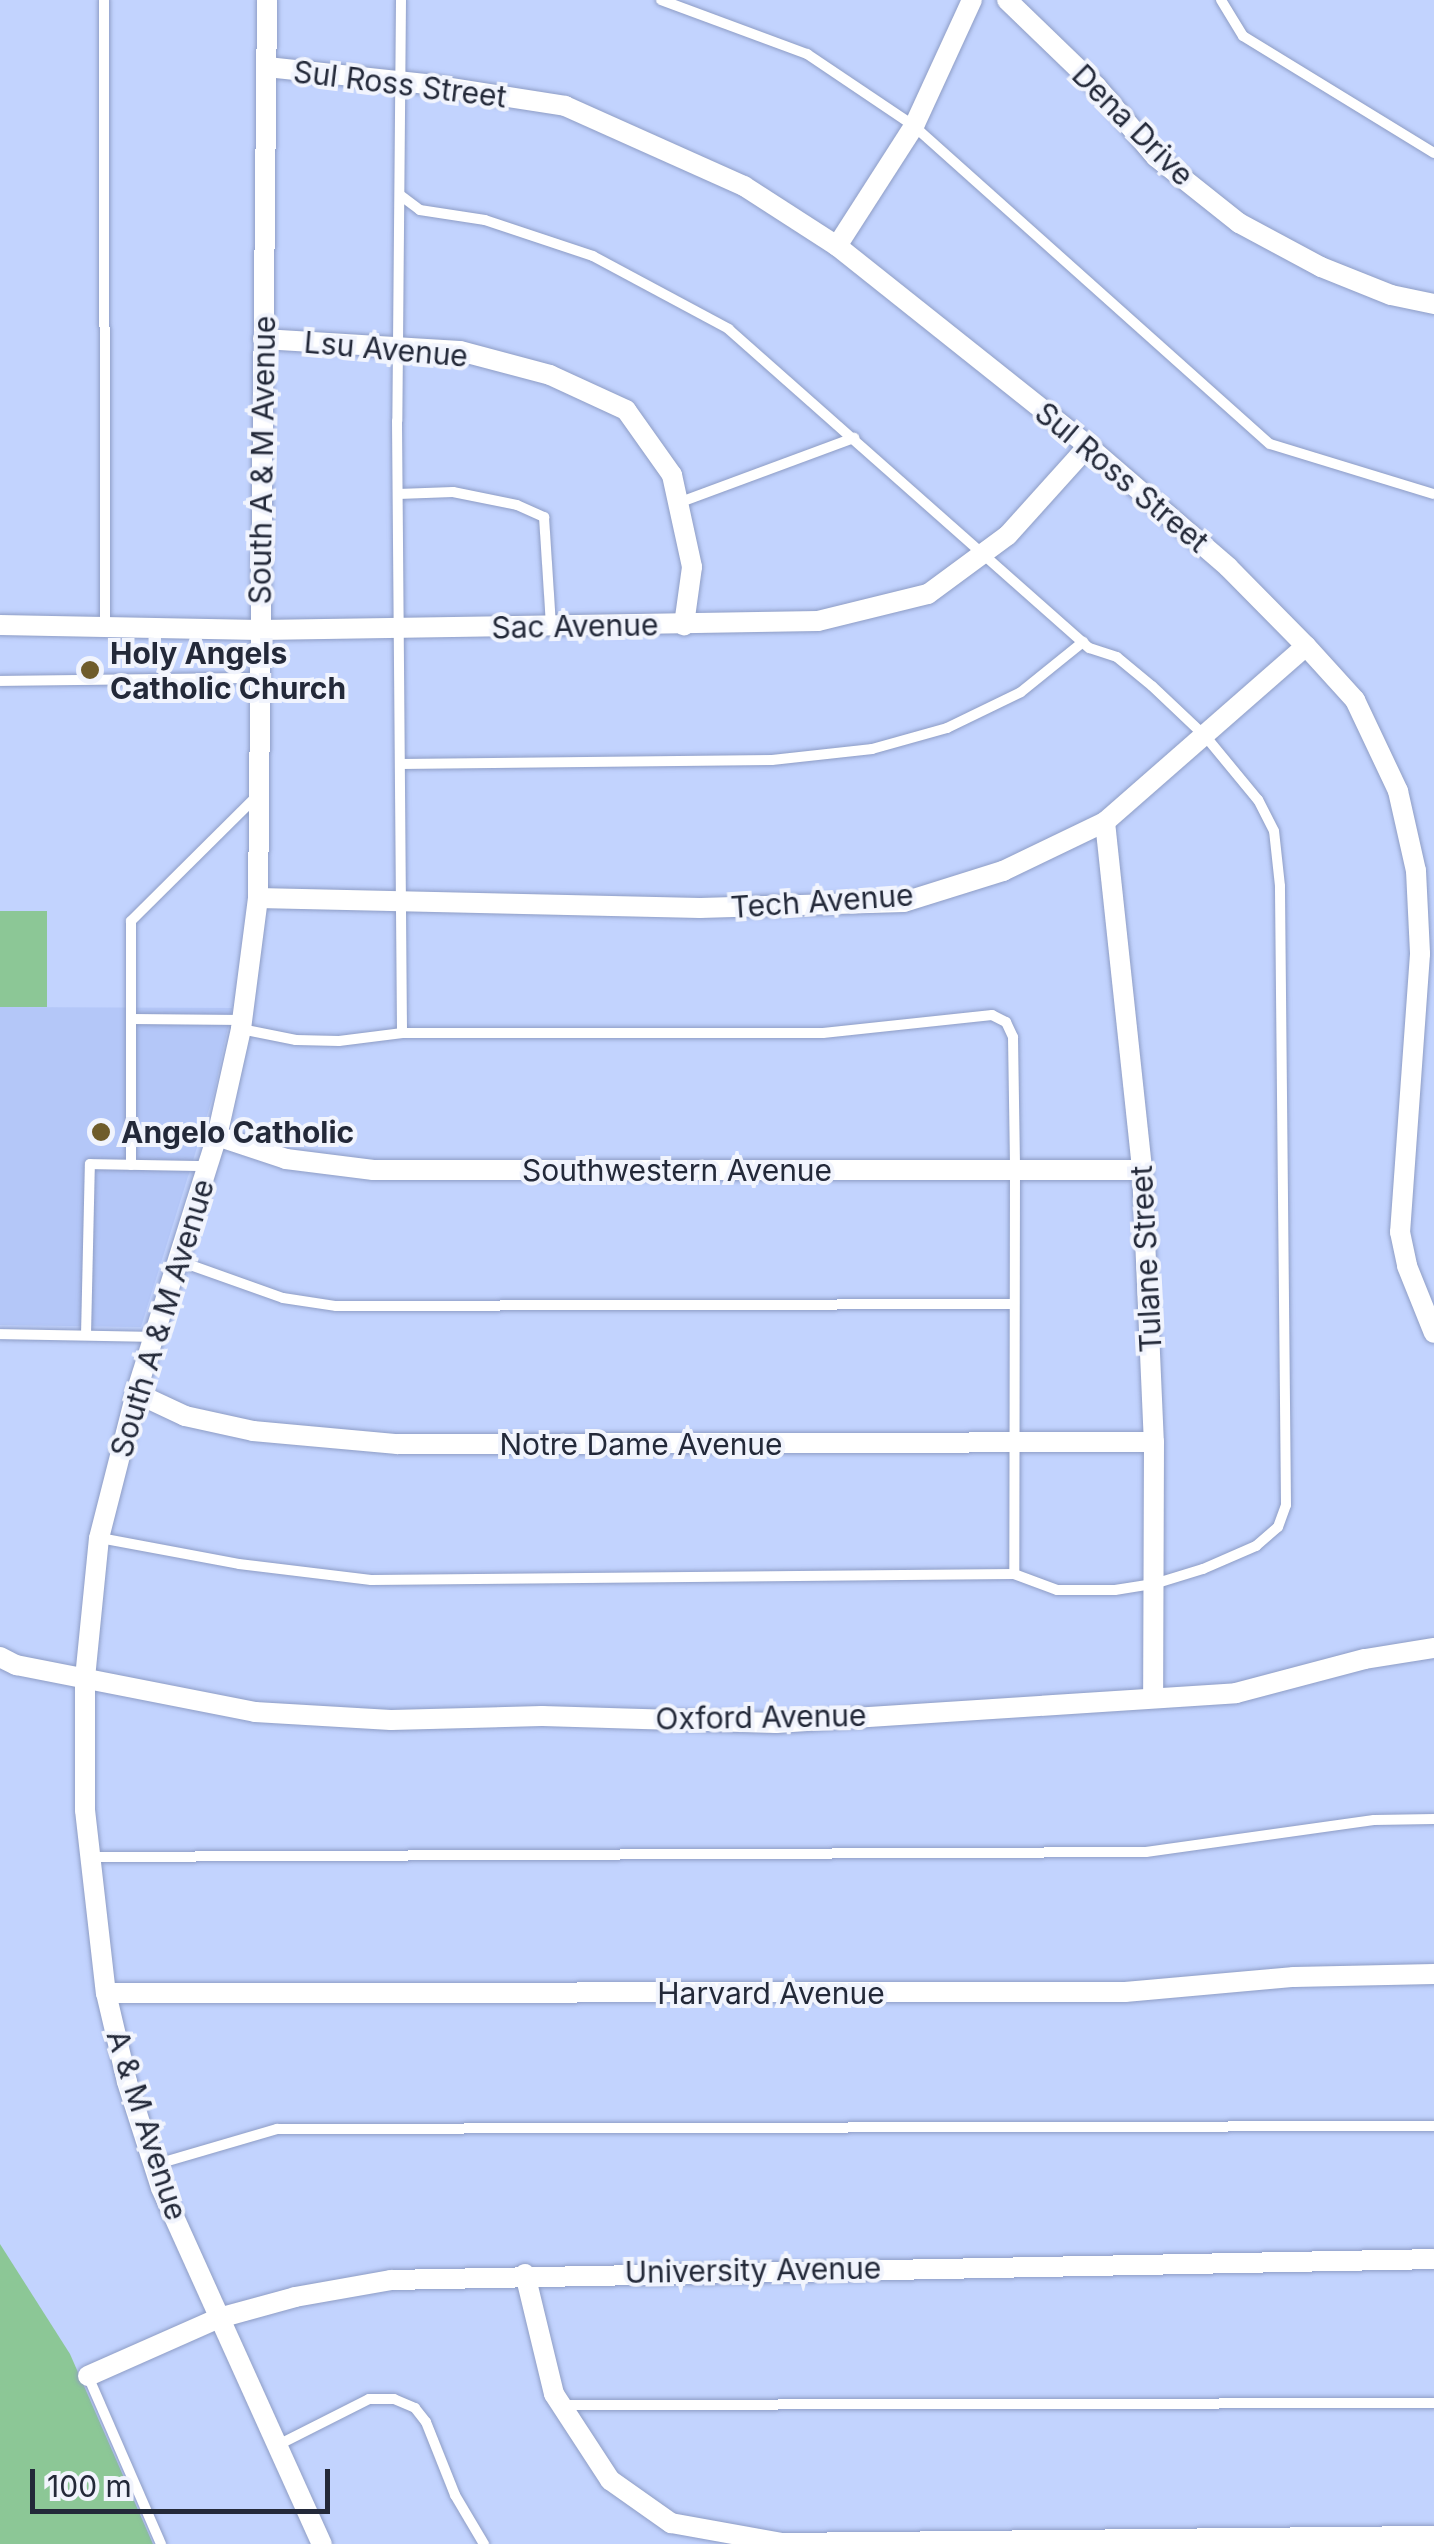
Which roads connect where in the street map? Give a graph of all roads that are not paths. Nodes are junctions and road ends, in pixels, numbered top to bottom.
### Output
1 (104, 0) edge
2 (267, 0) edge
3 (402, 0) edge
4 (661, 0) edge
5 (972, 0) edge
6 (1007, 0) edge
7 (1221, 0) edge
8 (267, 68) junction
9 (400, 81) junction
10 (914, 126) junction
11 (1434, 153) edge
12 (400, 195) junction
13 (837, 246) junction
14 (1434, 304) edge
15 (263, 339) junction
16 (401, 347) junction
17 (854, 438) junction
18 (1088, 446) junction
19 (398, 494) junction
20 (1434, 494) edge
21 (678, 503) junction
22 (984, 552) junction
23 (0, 625) edge
24 (684, 625) junction
25 (551, 626) junction
26 (106, 627) junction
27 (400, 628) junction
28 (260, 630) junction
29 (1083, 642) junction
30 (1306, 646) junction
31 (260, 678) junction
32 (0, 680) edge
33 (1206, 737) junction
34 (400, 764) junction
35 (258, 794) junction
36 (1105, 822) junction
37 (258, 898) junction
38 (400, 901) junction
39 (132, 1019) junction
40 (242, 1024) junction
41 (402, 1033) junction
42 (217, 1136) junction
43 (131, 1165) junction
44 (208, 1166) junction
45 (1015, 1170) junction
46 (1142, 1170) junction
47 (179, 1261) junction
48 (1014, 1304) junction
49 (1434, 1332) edge
50 (0, 1334) edge
51 (86, 1335) junction
52 (153, 1336) junction
53 (136, 1392) junction
54 (1014, 1442) junction
55 (1154, 1442) junction
56 (99, 1538) junction
57 (1014, 1574) junction
58 (1154, 1584) junction
59 (1434, 1648) edge
60 (0, 1657) edge
61 (85, 1678) junction
62 (1153, 1698) junction
63 (1434, 1818) edge
64 (91, 1857) junction
65 (1434, 1974) edge
66 (106, 1993) junction
67 (1434, 2126) edge
68 (154, 2165) junction
69 (1434, 2259) edge
70 (526, 2274) junction
71 (219, 2318) junction
72 (88, 2376) joint
73 (1434, 2403) edge
74 (562, 2405) junction
75 (278, 2445) junction
76 (1434, 2536) edge
77 (161, 2544) edge
78 (322, 2544) edge
79 (484, 2544) edge

1 - 26 lane
2 - 8 street, South A & M Avenue
3 - 9 lane
4 - 10 lane
5 - 10 street
6 - 14 street, Dena Drive
7 - 11 lane
8 - 9 street, Sul Ross Street
8 - 15 street, South A & M Avenue
9 - 12 lane
9 - 13 street, Sul Ross Street
10 - 13 street
10 - 20 lane
12 - 16 lane
12 - 17 lane
13 - 18 street, Sul Ross Street
15 - 16 street, Lsu Avenue
15 - 28 street, South A & M Avenue
16 - 19 lane
16 - 21 street, Lsu Avenue
17 - 21 lane
17 - 22 lane
18 - 22 street, Sac Avenue
18 - 30 street, Sul Ross Street
19 - 25 lane
19 - 27 lane
21 - 24 street, Lsu Avenue
22 - 24 street, Sac Avenue
22 - 29 lane
23 - 26 street, Sac Avenue
24 - 25 street, Sac Avenue
25 - 27 street, Sac Avenue
26 - 28 street, Sac Avenue
27 - 28 street, Sac Avenue
27 - 34 lane
28 - 31 street, South A & M Avenue
29 - 33 lane
29 - 34 lane
30 - 33 street, Tech Avenue
30 - 49 street, Sul Ross Street
31 - 32 lane
31 - 35 street, South A & M Avenue
33 - 36 street, Tech Avenue
33 - 58 lane
34 - 38 lane
35 - 37 street, South A & M Avenue
35 - 39 lane
36 - 38 street, Tech Avenue
36 - 46 street, Tulane Street
37 - 38 street, Tech Avenue
37 - 40 street, South A & M Avenue
38 - 41 lane
39 - 40 lane
39 - 43 lane
40 - 41 lane
40 - 42 street, South A & M Avenue
41 - 45 lane
42 - 44 street, South A & M Avenue
42 - 45 street, Southwestern Avenue
43 - 44 lane
43 - 51 lane
44 - 47 street, South A & M Avenue
45 - 46 street, Southwestern Avenue
45 - 48 lane
46 - 55 street, Tulane Street
47 - 48 lane
47 - 52 street, South A & M Avenue
48 - 54 lane
50 - 51 lane
51 - 52 lane
52 - 53 street, South A & M Avenue
53 - 54 street, Notre Dame Avenue
53 - 56 street, South A & M Avenue
54 - 55 street, Notre Dame Avenue
54 - 57 lane
55 - 58 street, Tulane Street
56 - 57 lane
56 - 61 street, South A & M Avenue
57 - 58 lane
58 - 62 street, Tulane Street
59 - 62 street, Oxford Avenue
60 - 61 street, Oxford Avenue
61 - 62 street, Oxford Avenue
61 - 64 street, A & M Avenue
63 - 64 lane
64 - 66 street, A & M Avenue
65 - 66 street, Harvard Avenue
66 - 68 street, A & M Avenue
67 - 68 lane
68 - 71 street, A & M Avenue
69 - 70 street, University Avenue
70 - 71 street, University Avenue
70 - 74 street
71 - 72 street, University Avenue
71 - 75 street, A & M Avenue
72 - 77 lane
73 - 74 lane
74 - 76 street
75 - 78 street, A & M Avenue
75 - 79 lane

